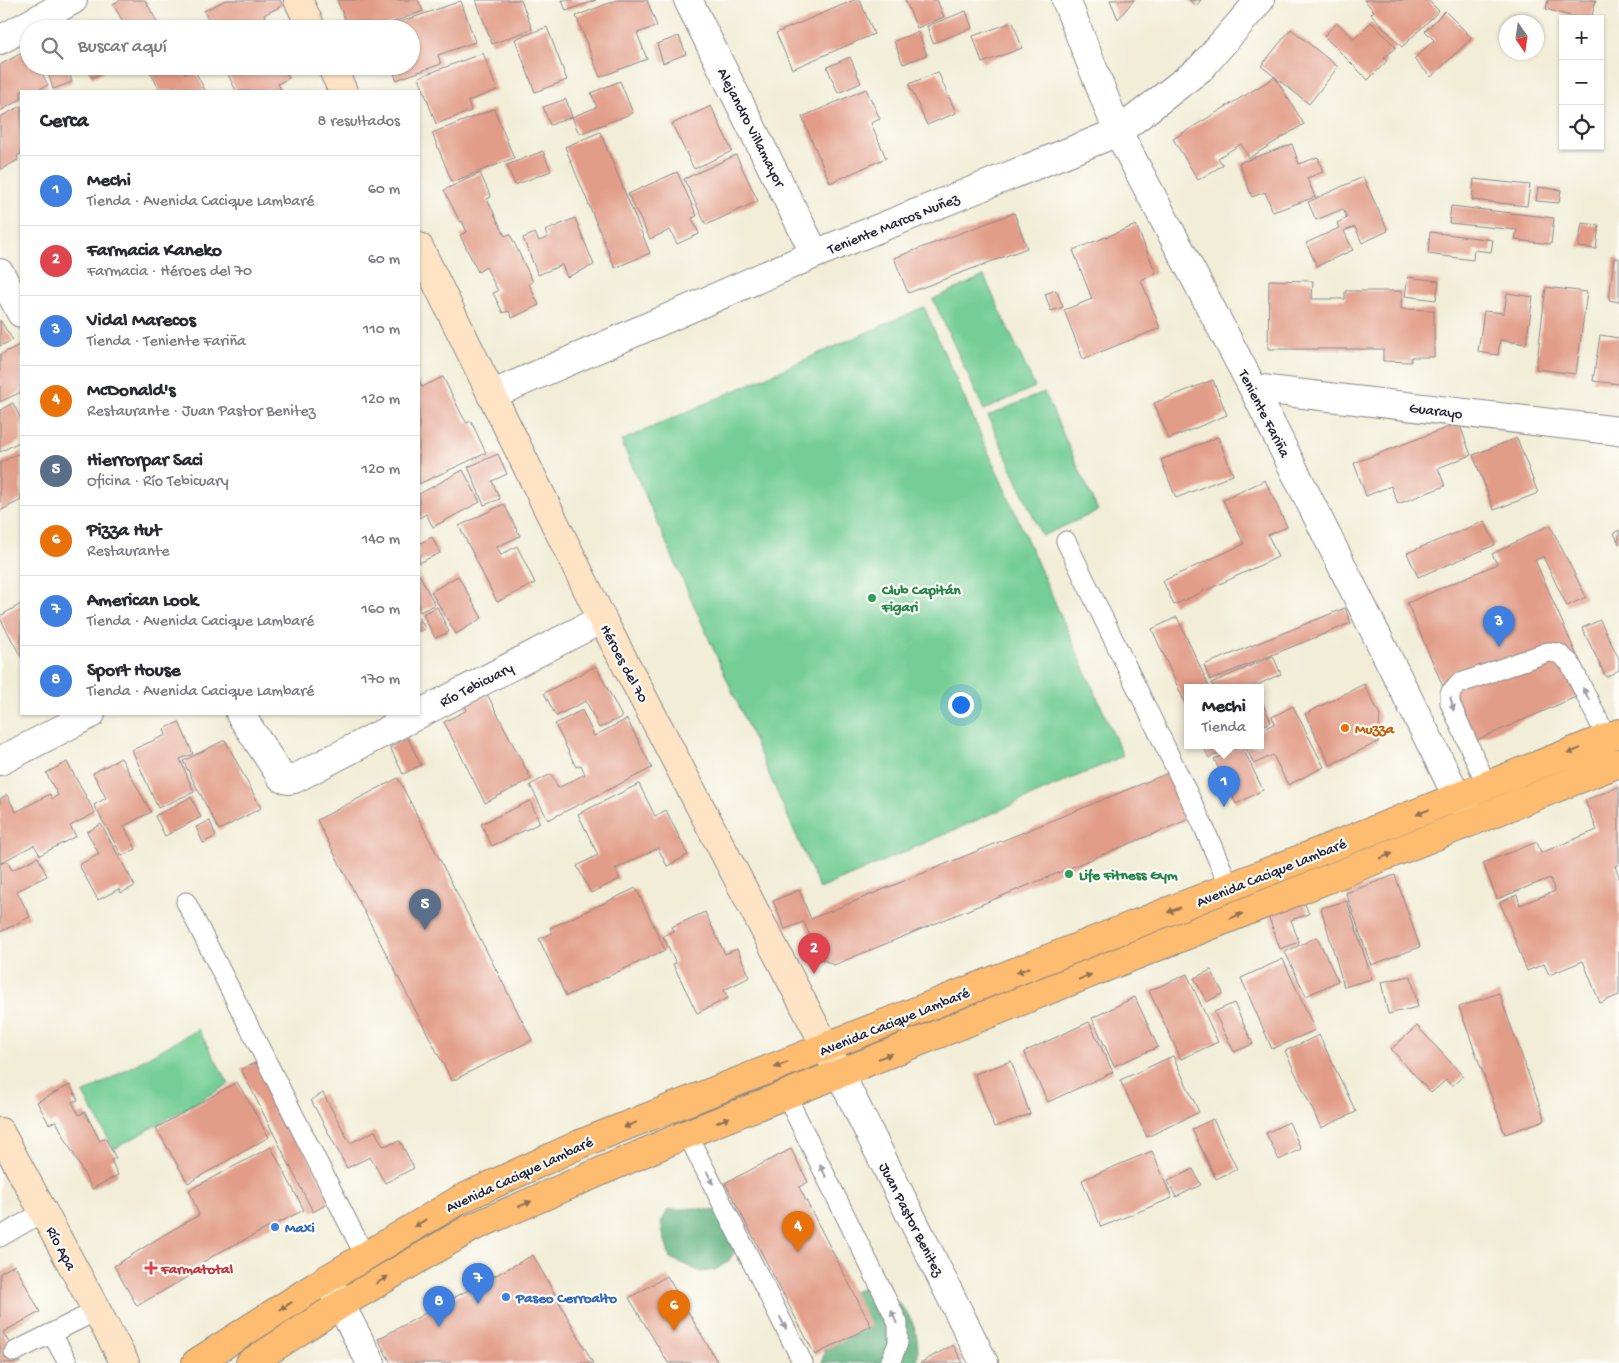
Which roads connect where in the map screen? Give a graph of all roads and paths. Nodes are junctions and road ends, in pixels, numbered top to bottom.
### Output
1 (73, 0) edge
2 (298, 0) edge
3 (688, 0) edge
4 (1066, 0) edge
5 (1260, 0) edge
6 (36, 20) edge
7 (308, 20) edge
8 (20, 29) edge
9 (0, 40) edge
10 (335, 75) edge
11 (343, 90) edge
12 (1118, 132) junction
13 (420, 249) edge
14 (816, 254) junction
15 (0, 273) edge
16 (20, 311) edge
17 (1253, 388) junction
18 (491, 395) junction
19 (1619, 431) edge
20 (1066, 541) dead end
21 (602, 619) junction
22 (420, 713) edge
23 (89, 715) edge
24 (241, 715) edge
25 (416, 715) edge
26 (1613, 735) edge
27 (0, 761) edge
28 (1619, 763) edge
29 (1487, 786) junction
30 (1458, 798) junction
31 (1474, 821) junction
32 (1230, 888) junction
33 (186, 902) dead end
34 (826, 1047) junction
35 (840, 1074) junction
36 (786, 1096) junction
37 (0, 1132) edge
38 (688, 1134) junction
39 (43, 1212) junction
40 (0, 1237) edge
41 (364, 1256) junction
42 (327, 1279) junction
43 (340, 1305) junction
44 (96, 1311) junction
45 (52, 1334) junction
46 (14, 1352) dead end
47 (68, 1363) edge
48 (125, 1363) edge
49 (196, 1363) edge
50 (250, 1363) edge
51 (371, 1363) edge
52 (803, 1363) edge
53 (890, 1363) edge
54 (984, 1363) edge

1 - 6 street
2 - 7 street
3 - 14 street, Alejandro Villamayor
4 - 12 street, Teniente Fariña
5 - 12 street, Teniente Marcos Nuñez
8 - 9 street
10 - 11 street
12 - 14 street, Teniente Marcos Nuñez
12 - 17 street, Teniente Fariña
13 - 18 street, Héroes del 70
14 - 18 street, Teniente Marcos Nuñez
15 - 16 street
17 - 19 street, Guarayo
17 - 30 street, Teniente Fariña
18 - 21 street, Héroes del 70
20 - 32 lane
21 - 22 street, Río Tebicuary
21 - 34 street, Héroes del 70
23 - 27 street
24 - 25 street, Río Tebicuary
26 -> 29 main road, Avenida Cacique Lambaré
26 -> 29 lane
28 - 31 main road, Avenida Cacique Lambaré
29 - 30 main road, Avenida Cacique Lambaré
30 - 31 street, Teniente Fariña
30 -> 32 main road, Avenida Cacique Lambaré
35 -> 31 main road, Avenida Cacique Lambaré
32 -> 34 main road, Avenida Cacique Lambaré
33 - 41 lane
34 - 35 street, Héroes del 70
34 -> 41 main road, Avenida Cacique Lambaré
35 - 36 main road, Avenida Cacique Lambaré
35 - 54 street, Juan Pastor Benitez
38 -> 36 main road, Avenida Cacique Lambaré
53 -> 36 lane
37 - 39 street, Río Apa
43 -> 38 main road, Avenida Cacique Lambaré
38 -> 52 lane
39 - 40 lane
39 - 44 street, Río Apa
41 - 42 main road, Avenida Cacique Lambaré
42 - 43 street
42 -> 49 main road, Avenida Cacique Lambaré
43 - 50 main road, Avenida Cacique Lambaré
43 - 51 street
44 - 45 lane
44 - 48 street, Río Apa
45 - 46 lane
45 - 47 lane

